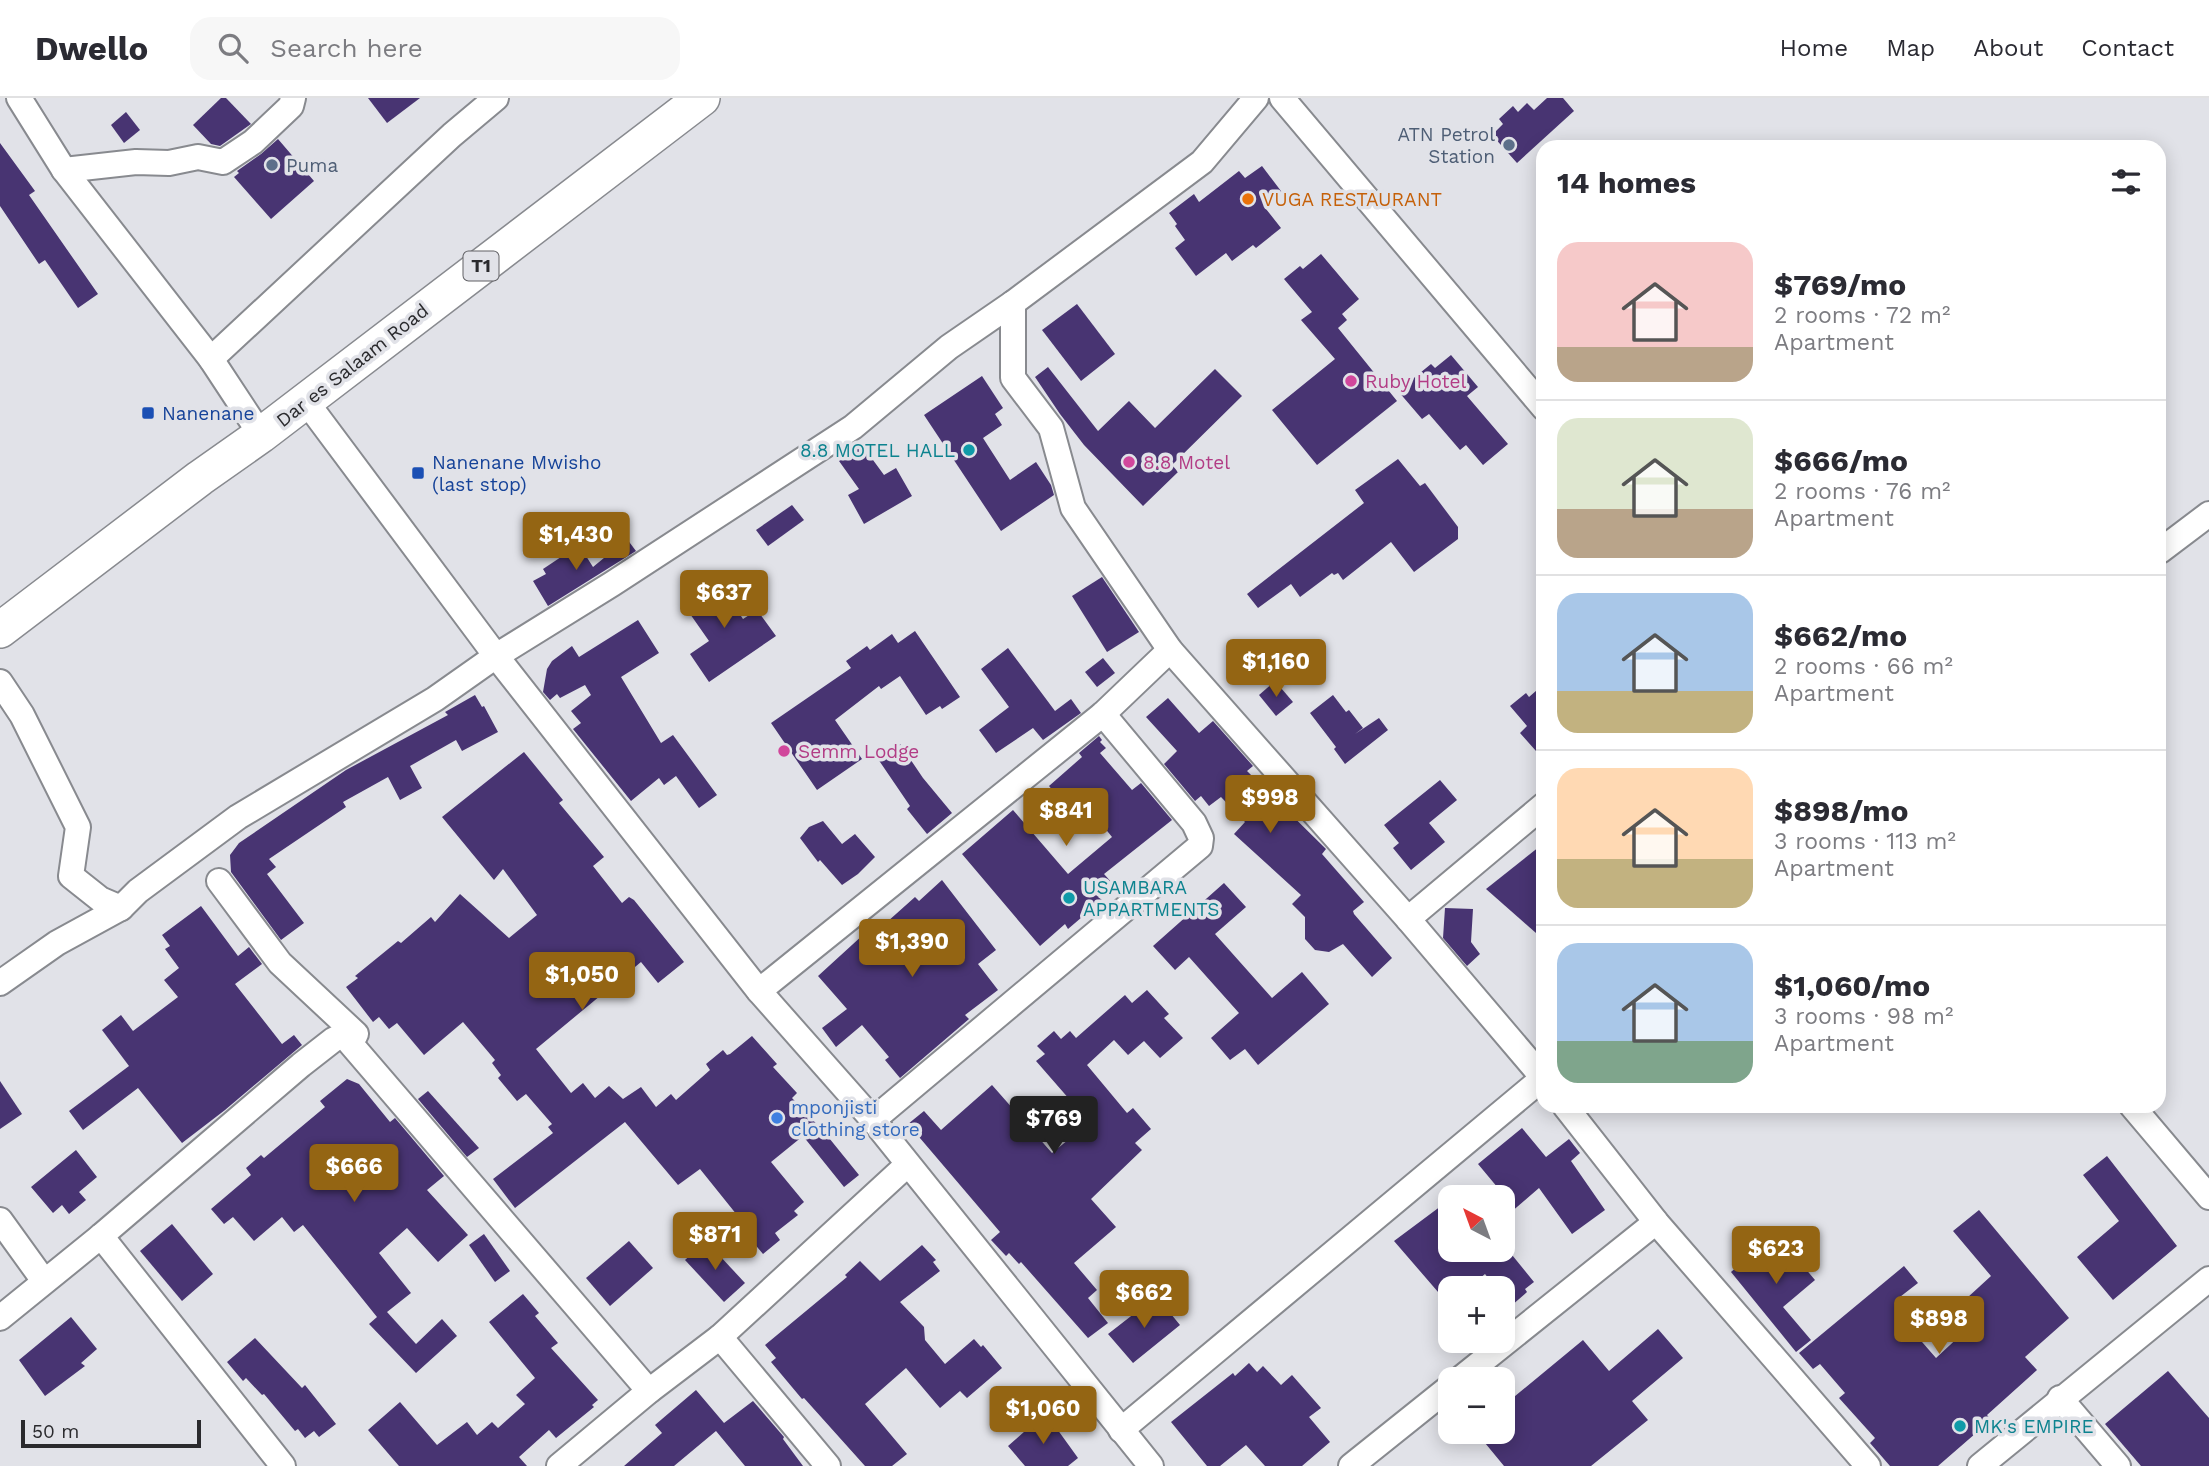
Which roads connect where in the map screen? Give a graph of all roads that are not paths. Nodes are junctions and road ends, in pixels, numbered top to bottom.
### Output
1 (19, 98) edge
2 (293, 98) edge
3 (496, 98) edge
4 (702, 98) edge
5 (1256, 98) edge
6 (1282, 98) edge
7 (64, 170) junction
8 (1013, 303) junction
9 (211, 359) junction
10 (1536, 399) edge
11 (305, 400) junction
12 (261, 435) junction
13 (2209, 513) edge
14 (2166, 546) edge
15 (0, 629) edge
16 (1170, 650) junction
17 (496, 656) junction
18 (0, 682) edge
19 (1103, 714) junction
20 (1536, 812) edge
21 (219, 881) dead end
22 (121, 908) junction
23 (1408, 919) junction
24 (0, 983) edge
25 (759, 991) junction
26 (351, 1031) junction
27 (1536, 1071) edge
28 (1536, 1085) edge
29 (1570, 1113) edge
30 (2138, 1113) edge
31 (873, 1120) junction
32 (907, 1165) junction
33 (2209, 1197) edge
34 (0, 1220) edge
35 (1656, 1222) junction
36 (101, 1236) junction
37 (2209, 1279) edge
38 (44, 1281) junction
39 (0, 1318) edge
40 (720, 1337) junction
41 (1475, 1367) edge
42 (649, 1391) junction
43 (1438, 1396) edge
44 (2060, 1398) junction
45 (1121, 1430) junction
46 (283, 1466) edge
47 (559, 1466) edge
48 (828, 1466) edge
49 (1151, 1466) edge
50 (1351, 1466) edge
51 (1868, 1466) edge
52 (1980, 1466) edge
53 (2118, 1466) edge

1 - 7 street
2 - 7 street
3 - 9 street
4 - 11 highway, Dar es Salaam Road / T1
5 - 8 street
6 - 10 street
7 - 9 street
8 - 16 street
8 - 17 street
9 - 12 street
11 - 12 highway, Dar es Salaam Road / T1
11 - 17 street
12 - 15 highway, Dar es Salaam Road / T1
13 - 14 street
16 - 19 street
16 - 23 street
17 - 22 street
17 - 25 street
18 - 22 street
19 - 25 street
19 - 31 street
20 - 23 street
21 - 26 street
22 - 24 street
23 - 27 street
25 - 31 street
26 - 36 street
26 - 42 street
28 - 45 street
29 - 35 street
30 - 33 street
31 - 32 street
32 - 40 street
32 - 45 street
34 - 38 street
35 - 41 street
35 - 51 street
36 - 38 street
36 - 46 street
37 - 44 street
38 - 39 street
40 - 42 street
40 - 48 street
42 - 47 street
43 - 50 street
44 - 52 street
44 - 53 street
45 - 49 street

